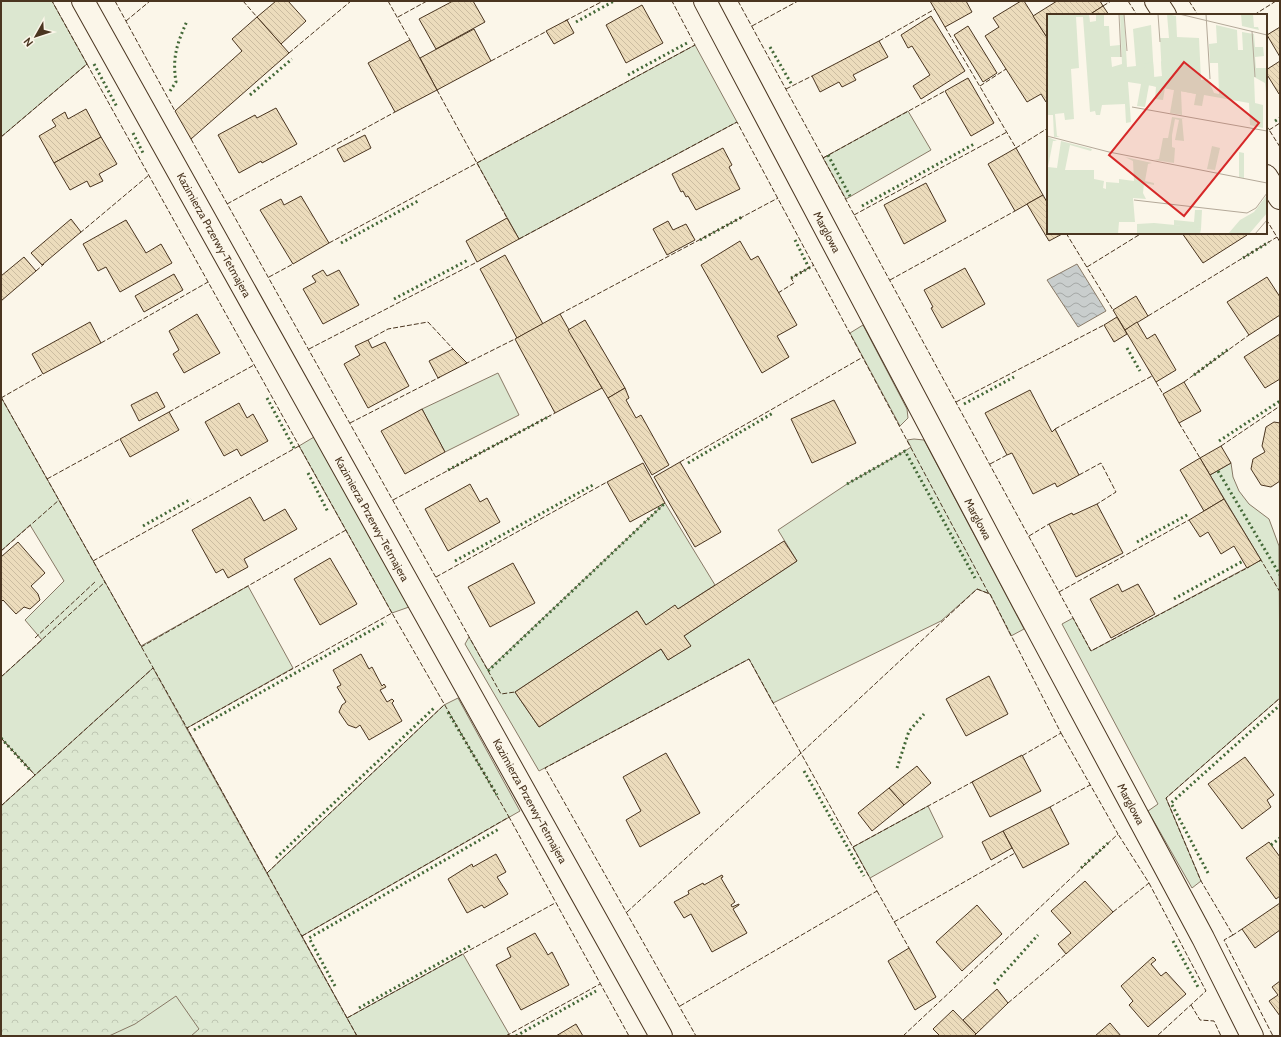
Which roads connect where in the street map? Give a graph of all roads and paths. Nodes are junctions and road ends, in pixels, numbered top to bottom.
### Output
1 (83, 1) edge
2 (705, 1) edge
3 (1156, 1) edge
4 (1164, 14) edge
5 (1267, 178) edge
6 (1280, 198) edge
7 (661, 1036) edge
8 (1252, 1036) edge

1 - 7 street, Kazimierza Przerwy-Tetmajera
2 - 8 street, Marglowa
3 - 4 street
5 - 6 street

